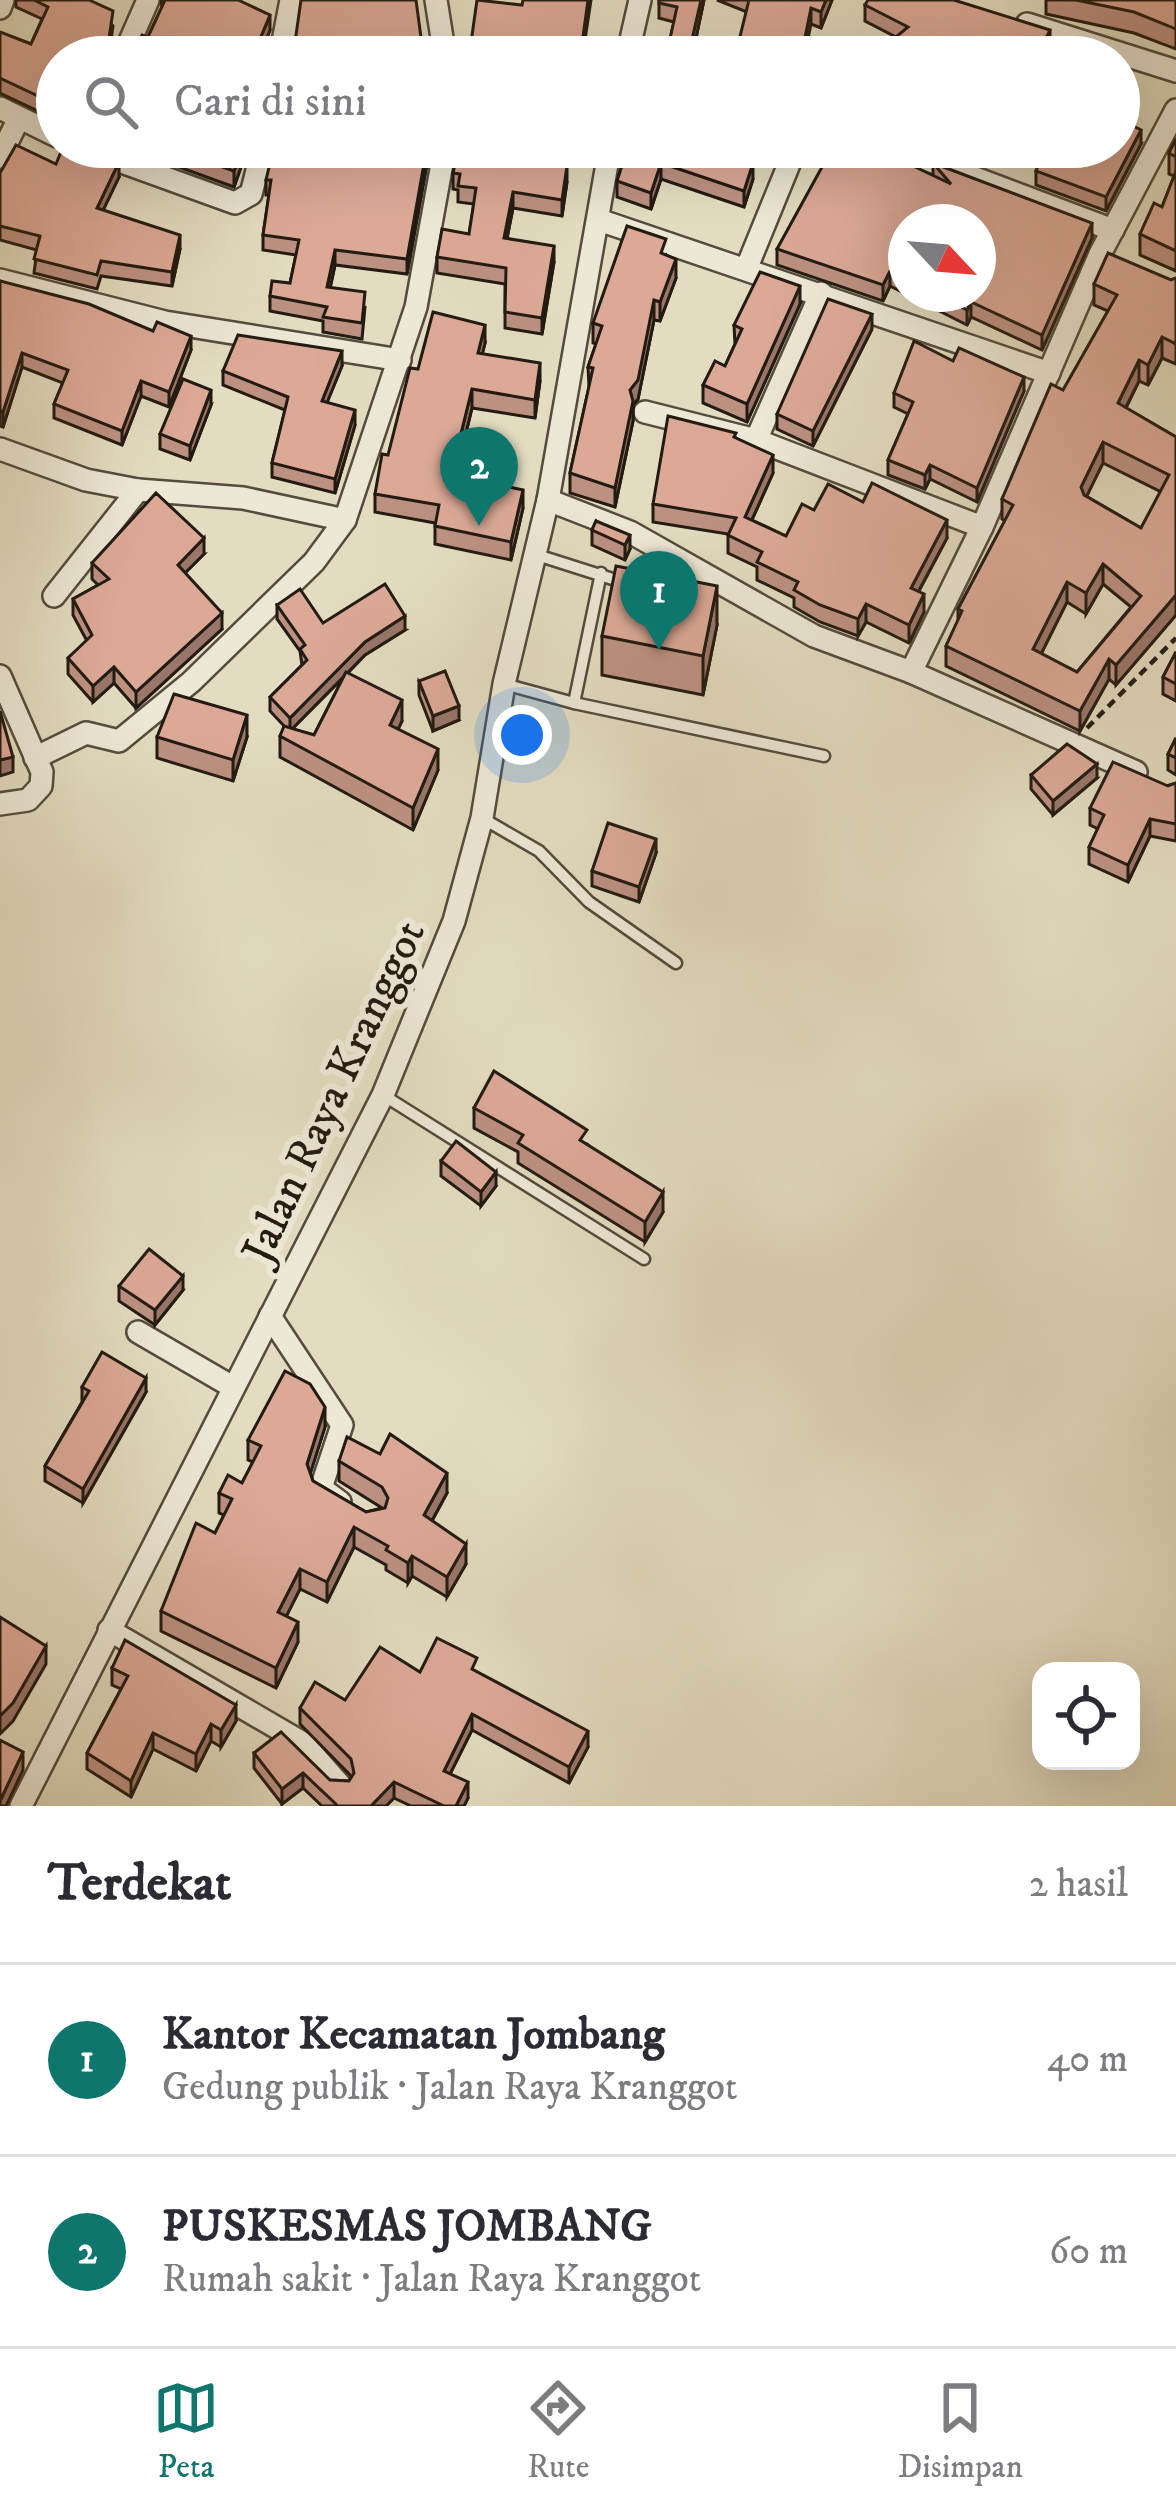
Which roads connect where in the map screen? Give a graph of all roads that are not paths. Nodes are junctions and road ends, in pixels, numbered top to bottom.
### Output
1 (148, 0) edge
2 (291, 0) edge
3 (436, 0) edge
4 (640, 0) edge
5 (994, 14) edge
6 (132, 36) edge
7 (284, 36) edge
8 (442, 36) edge
9 (632, 36) edge
10 (1064, 36) edge
11 (1140, 60) edge
12 (1176, 71) edge
13 (1176, 110) edge
14 (9, 113) edge
15 (0, 157) edge
16 (139, 168) edge
17 (258, 168) edge
18 (442, 168) edge
19 (605, 168) edge
20 (787, 168) edge
21 (948, 168) edge
22 (598, 220) junction
23 (1112, 230) junction
24 (747, 267) junction
25 (0, 280) edge
26 (820, 293) junction
27 (400, 360) junction
28 (1049, 374) junction
29 (645, 412) dead end
30 (755, 440) junction
31 (0, 449) edge
32 (139, 490) junction
33 (548, 500) junction
34 (345, 520) junction
35 (982, 527) junction
36 (534, 554) junction
37 (601, 573) junction
38 (642, 590) edge
39 (54, 596) dead end
40 (911, 672) junction
41 (0, 676) edge
42 (504, 685) junction
43 (574, 703) junction
44 (824, 756) dead end
45 (35, 758) junction
46 (1153, 780) edge
47 (0, 805) edge
48 (482, 818) junction
49 (676, 963) dead end
50 (383, 1095) junction
51 (644, 1258) dead end
52 (270, 1316) junction
53 (138, 1332) dead end
54 (231, 1387) junction
55 (358, 1511) edge
56 (109, 1630) junction
57 (340, 1785) edge
58 (21, 1806) edge

1 - 6 street
2 - 7 street
3 - 8 street
4 - 9 street
5 - 10 street
11 - 12 street
13 - 23 street
14 - 15 street
16 - 17 street
18 - 27 street
19 - 22 street, Jalan Raya Kranggot
20 - 24 street
21 - 23 street
22 - 24 street
22 - 33 street, Jalan Raya Kranggot
23 - 28 street
24 - 26 street
25 - 27 street
26 - 28 street
26 - 30 street
27 - 34 street
28 - 35 street
29 - 30 street
30 - 35 street
31 - 32 street
32 - 34 street
32 - 39 street
33 - 36 street, Jalan Raya Kranggot
33 - 40 street
34 - 45 street
35 - 40 street
36 - 37 lane
36 - 42 street, Jalan Raya Kranggot
37 - 38 lane
37 - 43 lane
40 - 46 street
41 - 45 street
42 - 43 lane
42 - 48 street, Jalan Raya Kranggot
43 - 44 lane
45 - 47 street
48 - 49 lane
48 - 50 street, Jalan Raya Kranggot
50 - 51 lane
50 - 52 street, Jalan Raya Kranggot
52 - 54 street, Jalan Raya Kranggot
52 - 55 street
53 - 54 street
54 - 56 street, Jalan Raya Kranggot
56 - 57 street
56 - 58 street, Jalan Raya Kranggot

